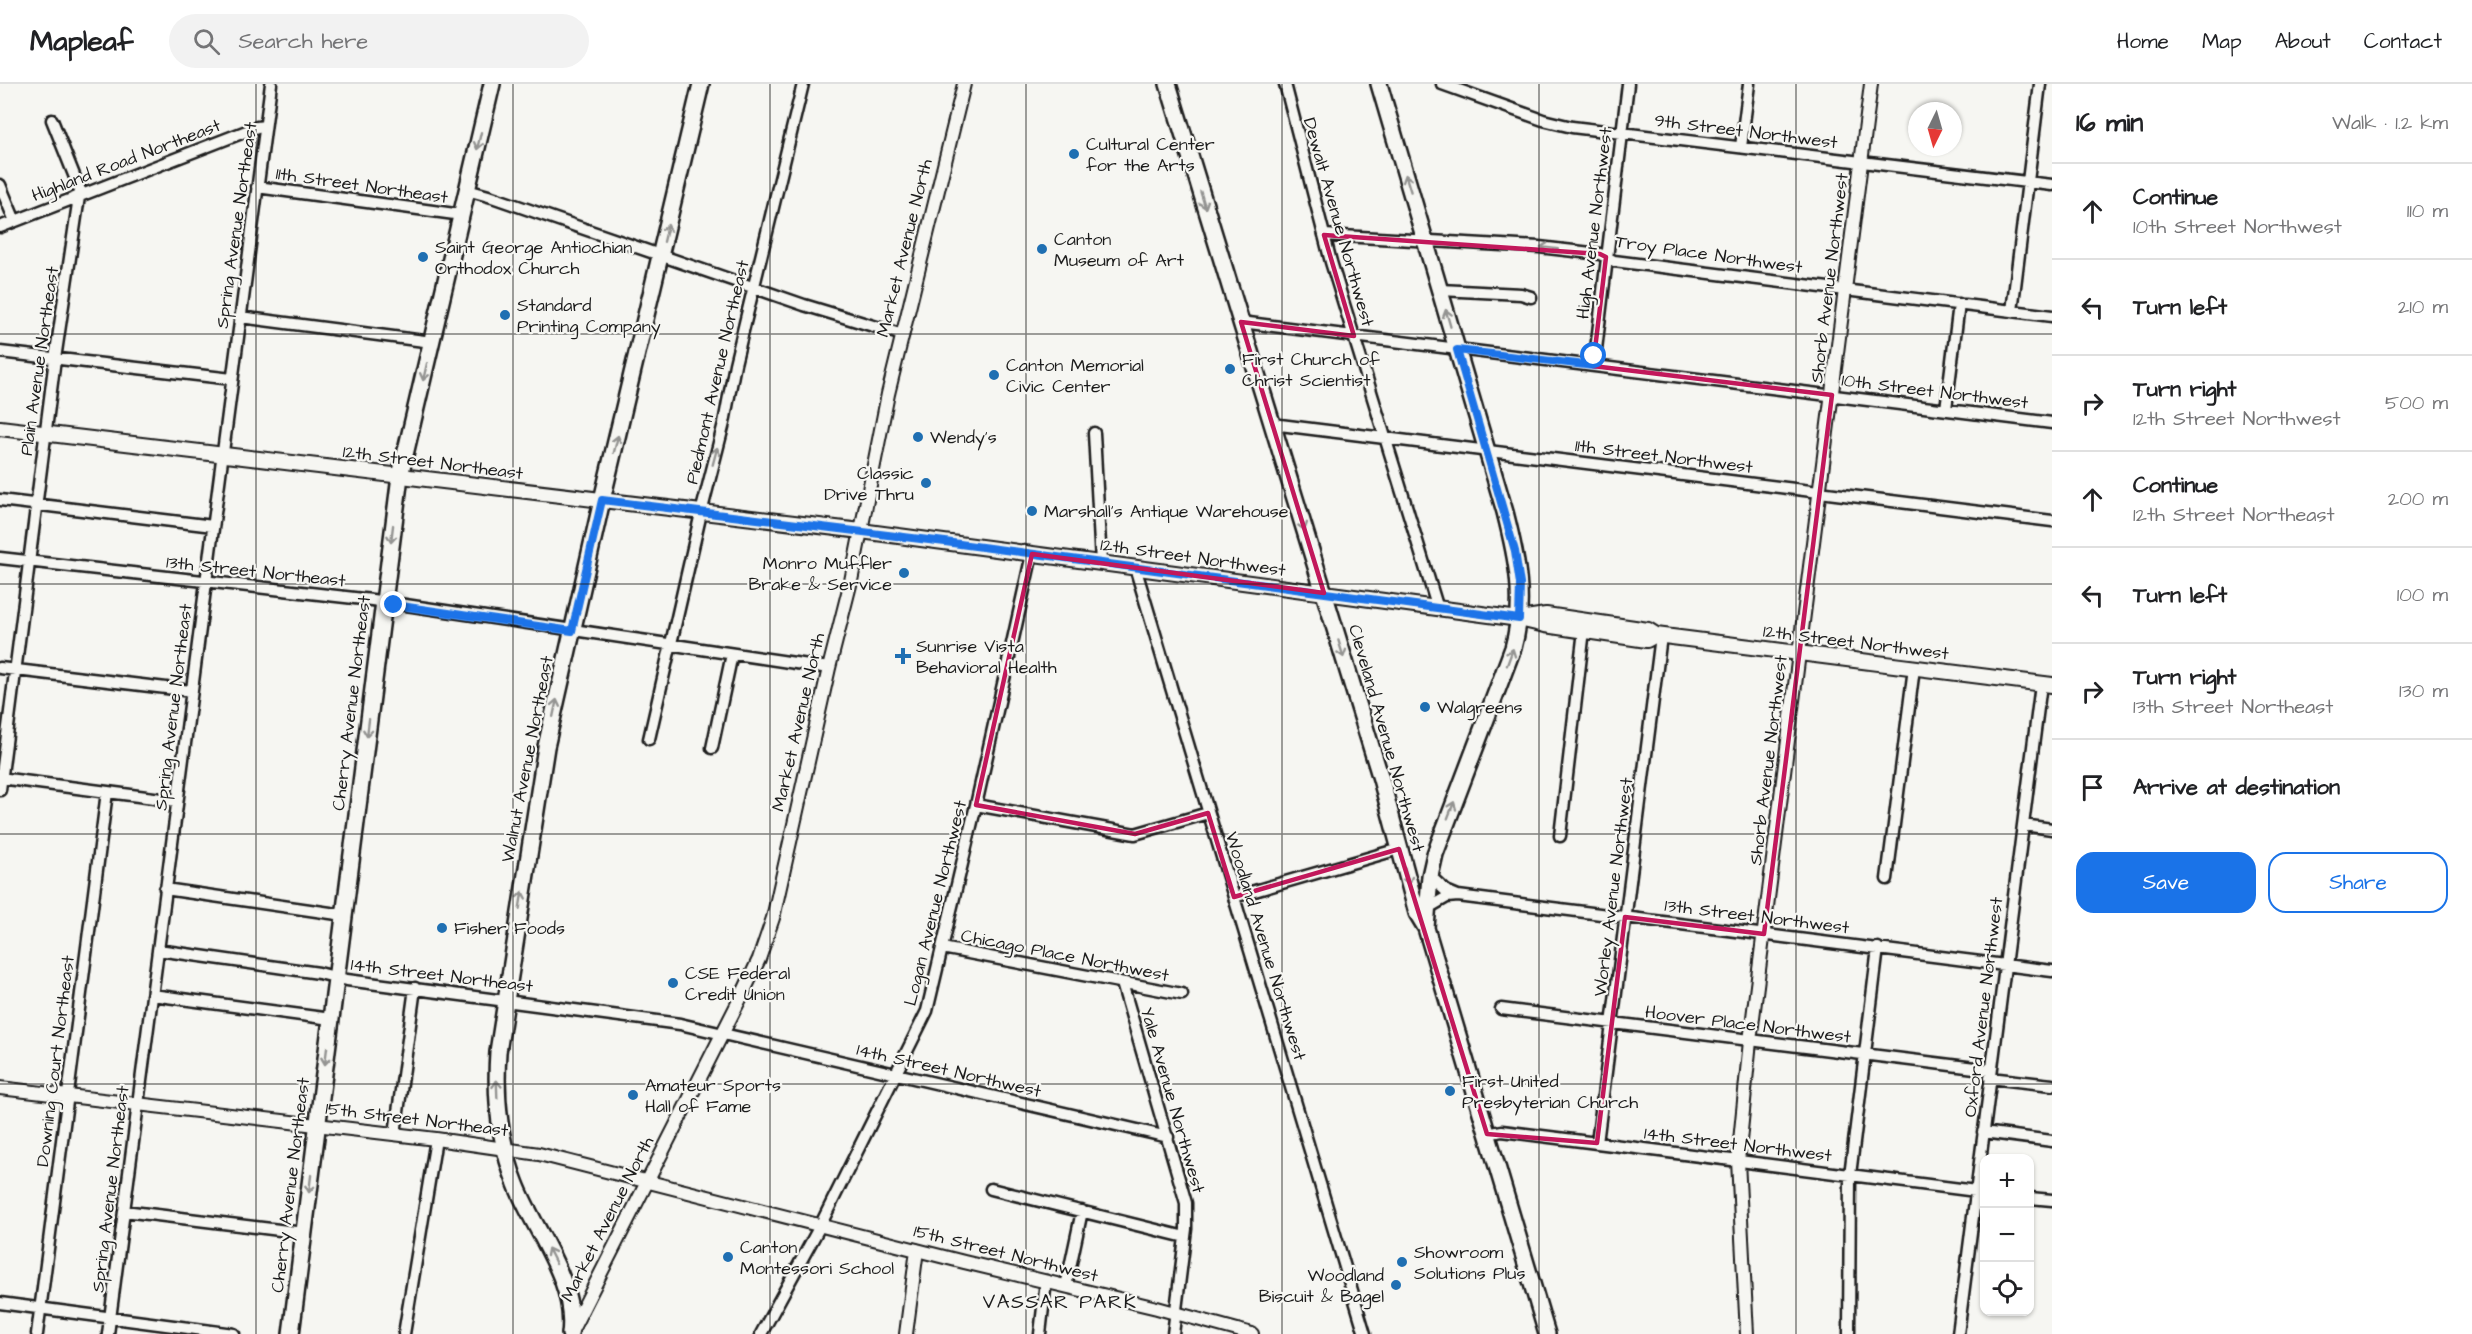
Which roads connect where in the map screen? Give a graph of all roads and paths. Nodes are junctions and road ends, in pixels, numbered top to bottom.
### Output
1 (271, 84) edge
2 (492, 84) edge
3 (701, 84) edge
4 (803, 84) edge
5 (964, 84) edge
6 (1168, 84) edge
7 (1285, 84) edge
8 (1379, 84) edge
9 (1442, 84) edge
10 (1628, 84) edge
11 (1749, 84) edge
12 (1871, 84) edge
13 (2040, 84) edge
14 (1456, 86) edge
15 (52, 120) dead end
16 (265, 126) junction
17 (1622, 132) junction
18 (1741, 147) junction
19 (1862, 162) junction
20 (2028, 182) junction
21 (0, 185) edge
22 (2052, 185) edge
23 (257, 187) junction
24 (467, 190) junction
25 (78, 198) junction
26 (462, 215) junction
27 (15, 221) junction
28 (0, 227) edge
29 (1324, 235) junction
30 (1425, 239) junction
31 (660, 255) junction
32 (1606, 257) junction
33 (754, 288) junction
34 (1440, 290) junction
35 (1845, 290) junction
36 (1531, 297) dead end
37 (1959, 304) junction
38 (2012, 311) junction
39 (2052, 316) edge
40 (240, 317) junction
41 (1241, 322) junction
42 (903, 335) junction
43 (1354, 336) junction
44 (432, 342) junction
45 (1457, 350) junction
46 (0, 352) edge
47 (55, 359) junction
48 (1594, 366) junction
49 (232, 379) junction
50 (1832, 395) junction
51 (1946, 409) junction
52 (2052, 423) edge
53 (1272, 424) junction
54 (0, 428) edge
55 (46, 433) junction
56 (1094, 433) dead end
57 (1385, 437) junction
58 (1487, 450) junction
59 (222, 454) junction
60 (400, 476) junction
61 (1819, 492) junction
62 (0, 500) edge
63 (602, 500) junction
64 (36, 504) junction
65 (701, 513) junction
66 (2052, 521) edge
67 (213, 526) junction
68 (861, 531) junction
69 (1032, 554) junction
70 (0, 558) edge
71 (29, 561) junction
72 (1101, 563) junction
73 (1135, 567) junction
74 (206, 581) junction
75 (1324, 593) junction
76 (384, 603) junction
77 (1438, 609) junction
78 (1519, 619) junction
79 (1584, 630) junction
80 (572, 631) junction
81 (1658, 635) junction
82 (670, 645) junction
83 (1800, 653) junction
84 (732, 654) junction
85 (0, 668) edge
86 (829, 668) junction
87 (1914, 668) junction
88 (15, 670) junction
89 (2047, 685) edge
90 (191, 691) junction
91 (649, 739) dead end
92 (712, 748) dead end
93 (0, 782) edge
94 (107, 792) junction
95 (177, 801) junction
96 (976, 805) junction
97 (1208, 813) junction
98 (2023, 825) junction
99 (2052, 829) edge
100 (1560, 836) dead end
101 (1399, 849) junction
102 (1430, 876) junction
103 (1887, 879) dead end
104 (165, 890) junction
105 (1458, 896) junction
106 (1234, 897) junction
107 (1428, 908) junction
108 (344, 915) junction
109 (1625, 916) junction
110 (1426, 928) junction
111 (1764, 934) junction
112 (942, 948) junction
113 (1878, 948) junction
114 (158, 950) junction
115 (2005, 965) junction
116 (2052, 971) edge
117 (336, 977) junction
118 (1122, 982) junction
119 (415, 988) junction
120 (1182, 994) dead end
121 (152, 995) junction
122 (505, 1000) junction
123 (1501, 1009) dead end
124 (331, 1019) junction
125 (1612, 1023) junction
126 (723, 1033) junction
127 (1750, 1041) junction
128 (1865, 1054) junction
129 (1990, 1074) junction
130 (896, 1075) junction
131 (2052, 1085) edge
132 (0, 1088) edge
133 (67, 1095) junction
134 (137, 1104) junction
135 (318, 1126) junction
136 (1983, 1132) junction
137 (395, 1134) junction
138 (1487, 1134) junction
139 (1168, 1137) junction
140 (436, 1139) junction
141 (2052, 1141) edge
142 (1597, 1143) junction
143 (504, 1147) junction
144 (1982, 1154) edge
145 (1738, 1161) junction
146 (1850, 1175) junction
147 (647, 1182) junction
148 (991, 1188) dead end
149 (1980, 1192) edge
150 (2034, 1198) edge
151 (2052, 1200) edge
152 (124, 1211) junction
153 (1082, 1211) junction
154 (820, 1226) junction
155 (304, 1233) junction
156 (1185, 1237) junction
157 (916, 1250) junction
158 (1046, 1281) junction
159 (1066, 1286) junction
160 (0, 1303) edge
161 (40, 1309) junction
162 (1175, 1313) junction
163 (110, 1318) junction
164 (196, 1332) edge
165 (571, 1333) edge
166 (37, 1334) edge
167 (108, 1334) edge
168 (234, 1334) edge
169 (291, 1334) edge
170 (404, 1334) edge
171 (761, 1334) edge
172 (906, 1334) edge
173 (1040, 1334) edge
174 (1173, 1334) edge
175 (1252, 1334) edge
176 (1365, 1334) edge
177 (1547, 1334) edge
178 (1747, 1334) edge
179 (1850, 1334) edge
180 (1958, 1334) edge

1 - 16 street, Spring Avenue Northeast
2 -> 24 main road, Cherry Avenue Northeast
31 -> 3 main road, Walnut Avenue Northeast
4 - 33 street, Piedmont Avenue Northeast
5 - 42 street, Market Avenue North
6 -> 41 main road, Cleveland Avenue Northwest
7 - 29 street, Dewalt Avenue Northwest
30 -> 8 main road
9 - 14 street, 9th Street Northwest
10 - 17 street, High Avenue Northwest
11 - 18 street
12 - 19 street, Shorb Avenue Northwest
13 - 20 street
14 - 17 street, 9th Street Northwest
15 - 25 street, Plain Avenue Northeast
16 - 23 street, Spring Avenue Northeast
16 - 25 street, Highland Road Northeast
17 - 18 street, 9th Street Northwest
17 - 32 street, High Avenue Northwest
18 - 19 street, 9th Street Northwest
19 - 20 street, 9th Street Northwest
19 - 35 street, Shorb Avenue Northwest
20 - 22 street, 9th Street Northwest
20 - 38 street
21 - 27 street
23 - 26 street, 11th Street Northeast
23 - 40 street, Spring Avenue Northeast
24 - 26 main road, Cherry Avenue Northeast
24 - 31 street, 11th Street Northeast
25 - 27 street, Highland Road Northeast
25 - 47 street, Plain Avenue Northeast
26 - 44 main road, Cherry Avenue Northeast
27 - 28 street, Highland Road Northeast
29 - 30 street, Troy Place Northwest
29 - 43 street, Dewalt Avenue Northwest
32 -> 30 street, Troy Place Northwest
30 - 34 main road
31 - 33 street, 11th Street Northeast
63 -> 31 main road, Walnut Avenue Northeast
32 - 35 street, Troy Place Northwest
32 - 48 street, High Avenue Northwest
33 - 42 street, 11th Street Northeast
65 -> 33 street, Piedmont Avenue Northeast
34 - 36 street
45 -> 34 main road
35 - 37 street, Troy Place Northwest
35 - 50 street, Shorb Avenue Northwest
37 - 38 street, Troy Place Northwest
37 - 51 street
38 - 39 street, Troy Place Northwest
40 - 44 street
40 - 49 street, Spring Avenue Northeast
41 - 43 street, 10th Street Northwest
41 - 53 main road, Cleveland Avenue Northwest
42 - 68 street, Market Avenue North
43 - 45 street, 10th Street Northwest
43 - 57 street, Dewalt Avenue Northwest
44 -> 60 main road, Cherry Avenue Northeast
45 - 48 street, 10th Street Northwest
45 - 58 main road
46 - 47 street
47 - 49 street
47 - 55 street, Plain Avenue Northeast
48 - 50 street, 10th Street Northwest
49 - 59 street, Spring Avenue Northeast
50 - 51 street, 10th Street Northwest
50 - 61 street, Shorb Avenue Northwest
51 - 52 street, 10th Street Northwest
53 - 57 street, 11th Street Northwest
53 -> 75 main road, Cleveland Avenue Northwest
54 - 55 main road, 12th Street Northeast
55 - 59 main road, 12th Street Northeast
55 - 64 street, Plain Avenue Northeast
56 - 72 street
57 - 58 street, 11th Street Northwest
57 - 77 street, Dewalt Avenue Northwest
58 - 61 street, 11th Street Northwest
58 - 78 main road
59 - 60 main road, 12th Street Northeast
59 - 67 street, Spring Avenue Northeast
60 - 63 main road, 12th Street Northeast
60 -> 76 main road, Cherry Avenue Northeast
61 - 66 street, 11th Street Northwest
61 - 83 street, Shorb Avenue Northwest
62 - 64 street
63 - 65 main road, 12th Street Northeast
63 - 80 main road, Walnut Avenue Northeast
64 - 67 street
64 - 71 street, Plain Avenue Northeast
65 - 68 main road, 12th Street Northeast
65 - 82 street, Piedmont Avenue Northeast
67 - 74 street, Spring Avenue Northeast
68 - 69 main road, 12th Street Northwest
68 - 86 street, Market Avenue North
69 - 72 main road, 12th Street Northwest
69 - 96 street, Logan Avenue Northwest
70 - 71 street, 13th Street Northeast
71 - 74 street, 13th Street Northeast
71 - 88 street, Plain Avenue Northeast
72 - 73 main road, 12th Street Northwest
73 - 75 main road, 12th Street Northwest
73 - 97 street, Woodland Avenue Northwest
74 - 76 street, 13th Street Northeast
74 - 90 street, Spring Avenue Northeast
75 - 77 main road, 12th Street Northwest
75 -> 101 main road, Cleveland Avenue Northwest
76 - 80 street, 13th Street Northeast
76 -> 108 main road, Cherry Avenue Northeast
77 - 78 main road, 12th Street Northwest
78 - 79 main road, 12th Street Northwest
78 - 81 main road, 12th Street Northwest
102 -> 78 main road
79 - 81 main road, 12th Street Northwest
79 - 100 street
80 - 82 street, 13th Street Northeast
122 -> 80 main road, Walnut Avenue Northeast
81 - 83 main road, 12th Street Northwest
81 - 109 street, Worley Avenue Northwest
82 - 84 street, 13th Street Northeast
82 - 91 street, Piedmont Avenue Northeast
83 - 87 main road, 12th Street Northwest
83 - 111 street, Shorb Avenue Northwest
84 - 86 street, 13th Street Northeast
84 - 92 street
85 - 88 street
86 - 126 street, Market Avenue North
87 - 89 main road, 12th Street Northwest
87 - 103 street
88 - 90 street
88 - 93 street, Plain Avenue Northeast
89 - 98 street, Oxford Avenue Northwest
90 - 95 street, Spring Avenue Northeast
93 - 94 street
94 - 95 street
94 - 133 street, Downing Court Northeast
95 - 104 street, Spring Avenue Northeast
96 - 97 street
96 - 112 street, Logan Avenue Northwest
97 - 106 street, Woodland Avenue Northwest
98 - 99 street
98 - 115 street, Oxford Avenue Northwest
101 - 106 street
101 -> 110 main road, Cleveland Avenue Northwest
102 - 105 street, 13th Street Northwest
102 - 107 main road
104 - 108 street
104 - 114 street, Spring Avenue Northeast
105 - 107 street, 13th Street Northwest
105 - 109 street, 13th Street Northwest
106 - 176 street, Woodland Avenue Northwest
107 - 110 main road
108 - 117 main road, Cherry Avenue Northeast
109 - 111 street, 13th Street Northwest
109 - 125 street, Worley Avenue Northwest
110 - 138 main road, Cleveland Avenue Northwest
111 - 113 street, 13th Street Northwest
111 - 127 street, Shorb Avenue Northwest
112 - 118 street, Chicago Place Northwest
112 - 130 street, Logan Avenue Northwest
113 - 115 street, 13th Street Northwest
113 - 128 street
114 - 117 street, 14th Street Northeast
114 - 121 street, Spring Avenue Northeast
115 - 116 street, 13th Street Northwest
115 - 129 street, Oxford Avenue Northwest
117 - 119 street, 14th Street Northeast
117 - 124 main road, Cherry Avenue Northeast
118 - 120 street, Chicago Place Northwest
118 - 139 street, Yale Avenue Northwest
119 - 122 street, 14th Street Northeast
119 - 137 street
121 - 124 street
121 - 134 street, Spring Avenue Northeast
122 - 126 street, 14th Street Northeast
143 -> 122 main road, Walnut Avenue Northeast
123 - 125 street, Hoover Place Northwest
124 -> 135 main road, Cherry Avenue Northeast
125 - 127 street, Hoover Place Northwest
125 - 142 street, Worley Avenue Northwest
126 - 130 street, 14th Street Northwest
126 - 147 street, Market Avenue North
127 - 128 street, Hoover Place Northwest
127 - 145 street, Shorb Avenue Northwest
128 - 129 street, Hoover Place Northwest
128 - 146 street
129 - 131 street, Hoover Place Northwest
129 - 136 street, Oxford Avenue Northwest
130 - 139 street, 14th Street Northwest
130 - 154 street, Logan Avenue Northwest
132 - 133 street, 15th Street Northeast
133 - 134 street, 15th Street Northeast
133 - 161 street, Downing Court Northeast
134 - 135 street, 15th Street Northeast
134 - 152 street, Spring Avenue Northeast
135 - 137 street, 15th Street Northeast
135 -> 155 main road, Cherry Avenue Northeast
136 - 141 street
136 - 144 street, Oxford Avenue Northwest
137 - 140 street, 15th Street Northeast
138 - 142 street, 14th Street Northwest
138 - 177 main road, Cleveland Avenue Northwest
139 - 156 street, Yale Avenue Northwest
140 - 143 street, 15th Street Northeast
140 - 170 street
142 - 145 street, 14th Street Northwest
143 - 147 street, 15th Street Northeast
165 -> 143 main road, Walnut Avenue Northeast
145 - 146 street, 14th Street Northwest
145 - 178 street, Shorb Avenue Northwest
146 - 149 street, 14th Street Northwest
146 - 179 street
147 - 154 street, 15th Street Northwest
147 - 165 street, Market Avenue North
148 - 153 street
149 - 180 street, Oxford Avenue Northwest
150 - 151 street
152 - 155 street
152 - 163 street, Spring Avenue Northeast
153 - 156 street
153 - 159 street
154 - 157 street, 15th Street Northwest
154 - 171 street, Logan Avenue Northwest
155 - 169 main road, Cherry Avenue Northeast
156 - 162 street, Yale Avenue Northwest
157 - 158 street, 15th Street Northwest
157 - 172 street
158 - 159 street, 15th Street Northwest
158 - 173 street
159 - 162 street, 15th Street Northwest
160 - 161 street
161 - 163 street
161 - 166 street, Downing Court Northeast
162 - 174 street, Yale Avenue Northwest
162 - 175 street, 15th Street Northwest
163 - 164 street
163 - 167 street, Spring Avenue Northeast
164 - 168 street

